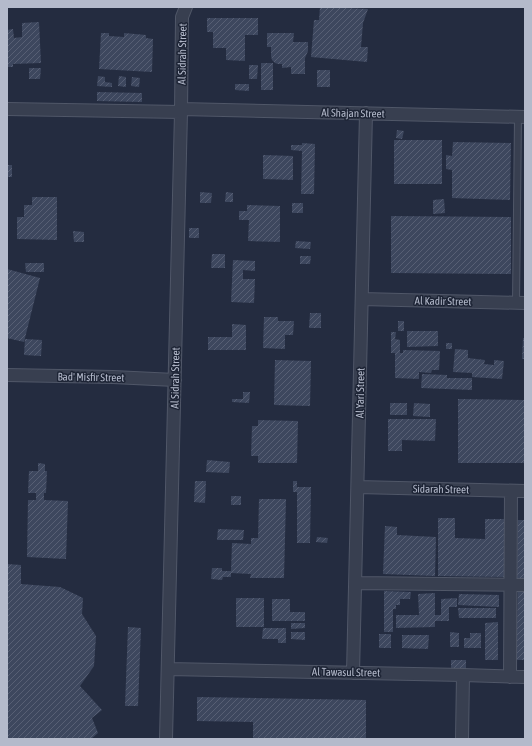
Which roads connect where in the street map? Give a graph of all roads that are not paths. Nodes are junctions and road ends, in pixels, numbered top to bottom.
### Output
1 (182, 10) edge
2 (7, 109) edge
3 (181, 111) junction
4 (366, 113) junction
5 (521, 117) edge
6 (362, 299) junction
7 (520, 303) edge
8 (7, 375) edge
9 (175, 380) junction
10 (358, 487) junction
11 (511, 491) junction
12 (525, 491) edge
13 (356, 583) junction
14 (511, 584) junction
15 (525, 585) edge
16 (168, 669) junction
17 (354, 672) junction
18 (463, 675) junction
19 (510, 677) junction
20 (525, 677) edge
21 (166, 739) edge
22 (462, 739) edge

1 - 3 street, Al Sidrah Street
2 - 3 street, Al Shajan Street
3 - 4 street, Al Shajan Street
3 - 9 street, Al Sidrah Street
4 - 5 street, Al Shajan Street
4 - 6 street, Al Yari Street
5 - 7 lane
6 - 7 street, Al Kadir Street
6 - 10 street, Al Yari Street
8 - 9 street, Bad' Misfir Street
9 - 16 street, Al Sidrah Street
10 - 11 street, Sidarah Street
10 - 13 street, Al Yari Street
11 - 12 street, Sidarah Street
11 - 14 street
13 - 14 street
13 - 17 street, Al Yari Street
14 - 15 street
14 - 19 street
16 - 17 street, Al Tawasul Street
16 - 21 street, Al Sidrah Street
17 - 18 street, Al Tawasul Street
18 - 19 street, Al Tawasul Street
18 - 22 street
19 - 20 street, Al Tawasul Street

